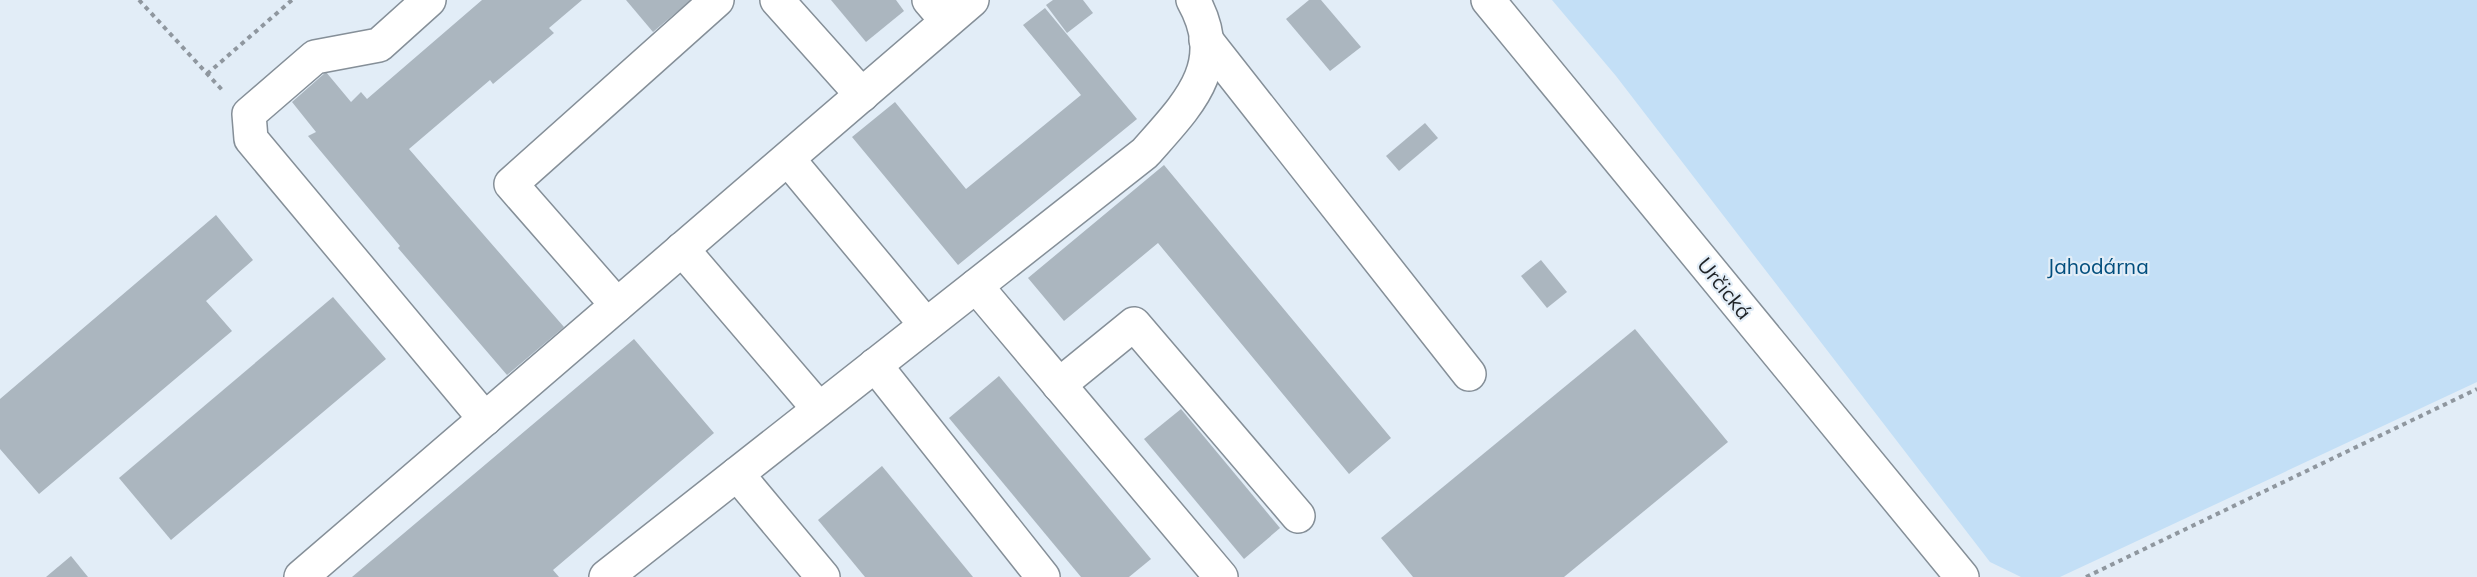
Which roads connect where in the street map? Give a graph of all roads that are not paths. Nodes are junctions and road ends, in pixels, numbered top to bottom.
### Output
1 (429, 0) edge
2 (717, 0) edge
3 (777, 0) edge
4 (972, 0) edge
5 (1193, 0) edge
6 (1488, 0) edge
7 (938, 11) edge
8 (1206, 40) junction
9 (861, 95) junction
10 (788, 159) junction
11 (682, 249) junction
12 (976, 286) junction
13 (617, 305) junction
14 (926, 325) junction
15 (875, 365) junction
16 (1469, 374) dead end
17 (1059, 385) junction
18 (819, 409) junction
19 (485, 419) junction
20 (737, 474) junction
21 (1298, 516) dead end
22 (612, 575) edge
23 (301, 577) edge
24 (823, 577) edge
25 (1043, 577) edge
26 (1221, 577) edge
27 (1962, 577) edge

1 - 19 street
2 - 13 street
3 - 9 street
4 - 7 street
5 - 8 street
6 - 27 street, Určická
7 - 9 street
8 - 12 street
8 - 16 street
9 - 10 street
10 - 11 street
10 - 14 street
11 - 13 street
11 - 18 street
12 - 14 street
12 - 17 street
13 - 19 street
14 - 15 street
15 - 18 street
15 - 25 street
17 - 21 street
17 - 26 street
18 - 20 street
19 - 23 street
20 - 22 street
20 - 24 street

